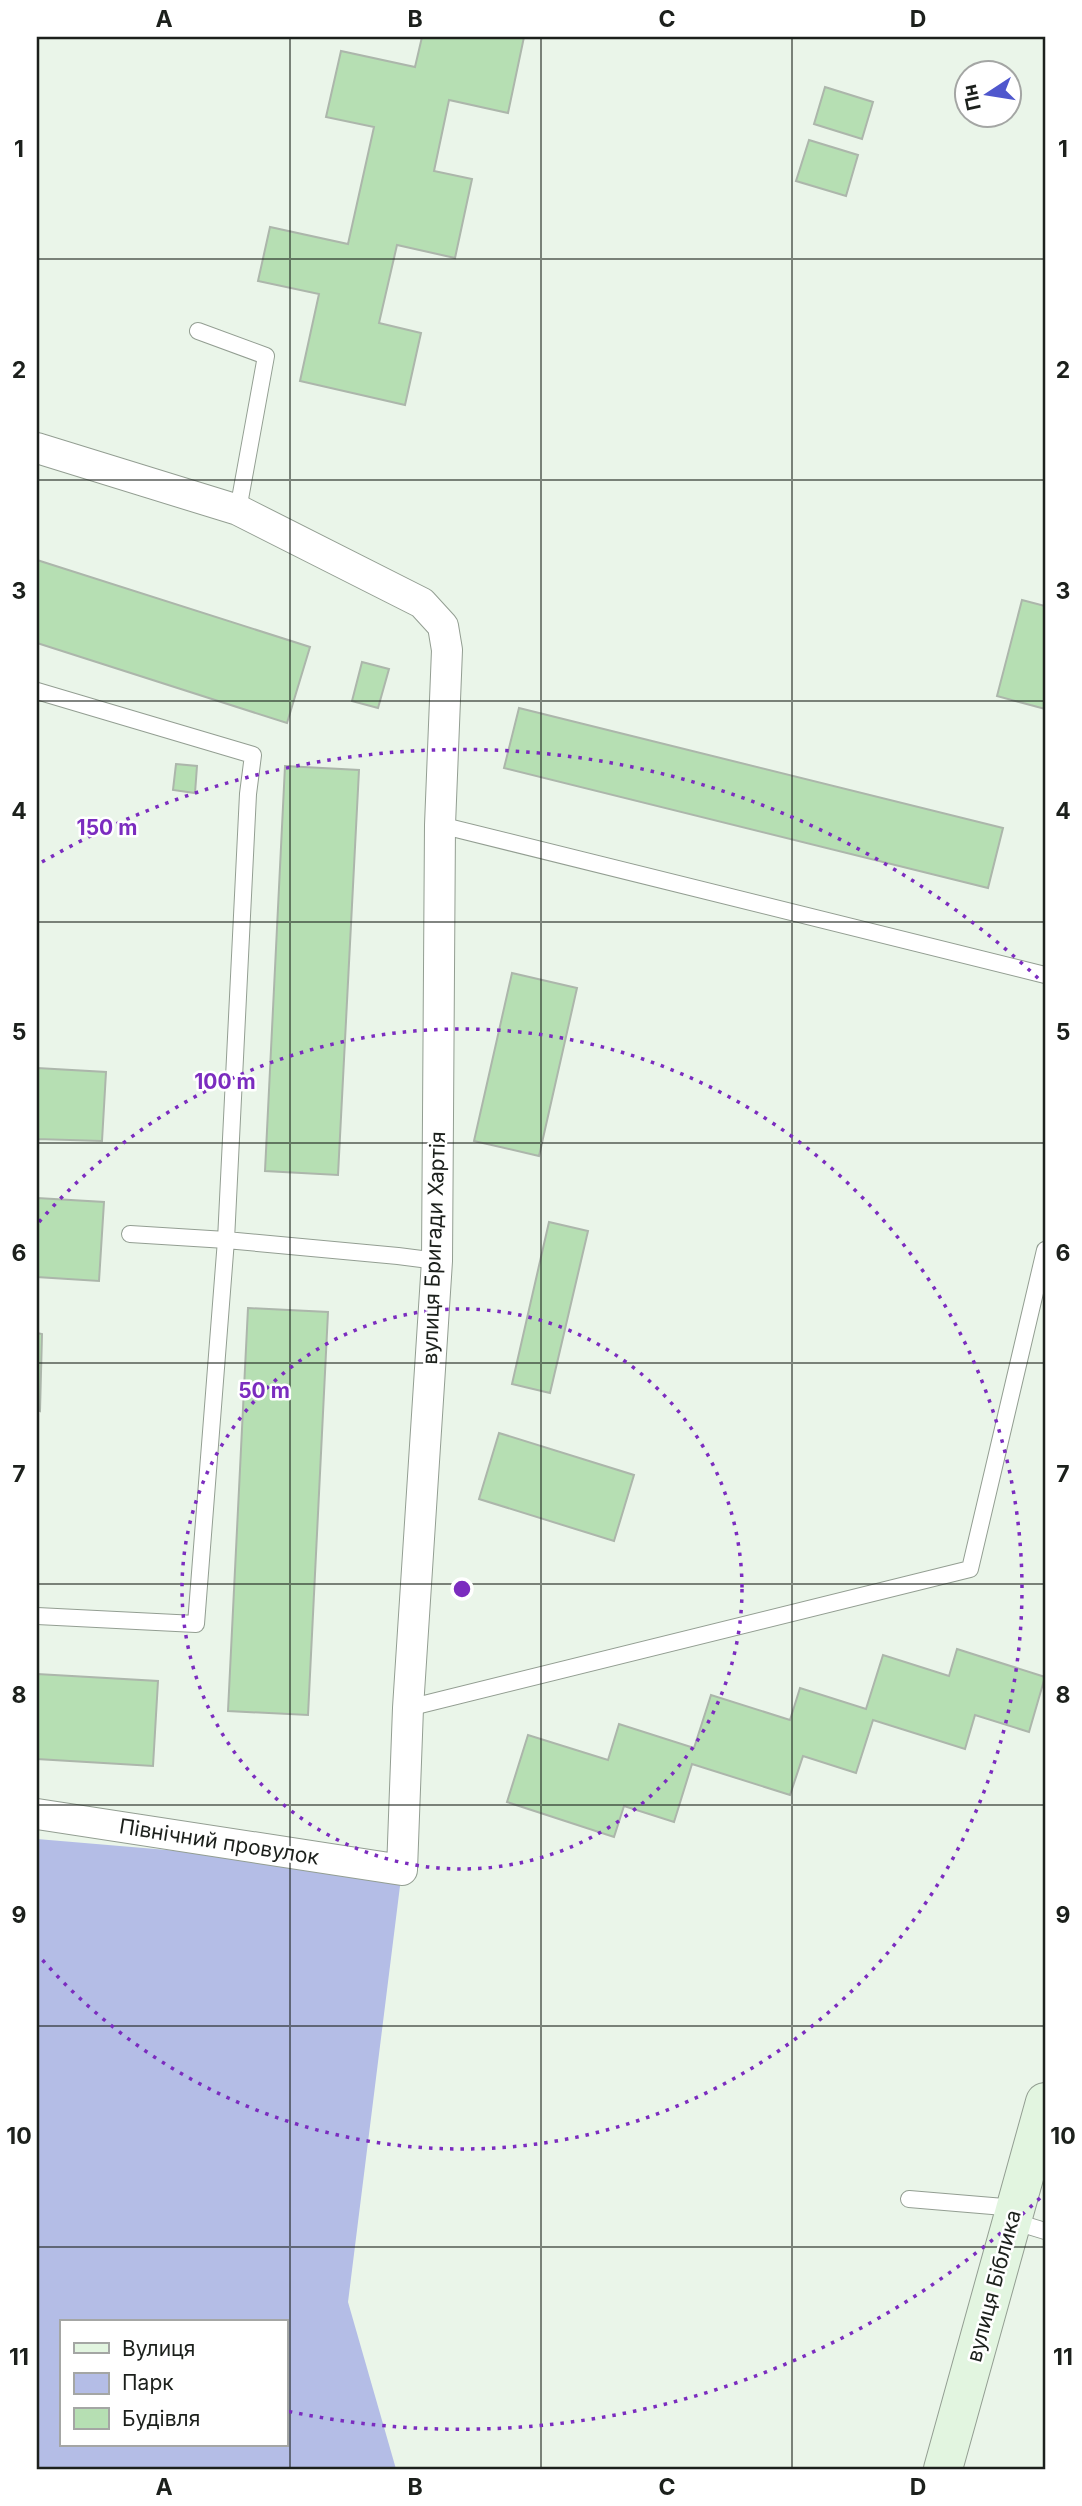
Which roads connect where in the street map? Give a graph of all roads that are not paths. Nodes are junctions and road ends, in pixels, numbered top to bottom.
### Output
1 (198, 331) dead end
2 (37, 448) edge
3 (238, 510) junction
4 (37, 691) edge
5 (440, 825) junction
6 (1045, 975) edge
7 (130, 1234) dead end
8 (226, 1240) junction
9 (1045, 1250) edge
10 (437, 1261) junction
11 (37, 1616) edge
12 (408, 1708) junction
13 (37, 1814) edge
14 (402, 1870) joint
15 (1045, 2102) edge
16 (909, 2199) dead end
17 (1024, 2220) edge
18 (943, 2469) edge

1 - 3 lane
2 - 3 street
3 - 5 street, вулиця Бригади Хартія
4 - 8 lane
5 - 6 lane
5 - 10 street, вулиця Бригади Хартія
7 - 8 lane
8 - 10 lane
8 - 11 lane
9 - 12 lane
10 - 12 street, вулиця Бригади Хартія
12 - 14 street, вулиця Бригади Хартія
13 - 14 street, Північний провулок
15 - 17 street, вулиця Біблика
16 - 17 lane
17 - 18 street, вулиця Біблика

